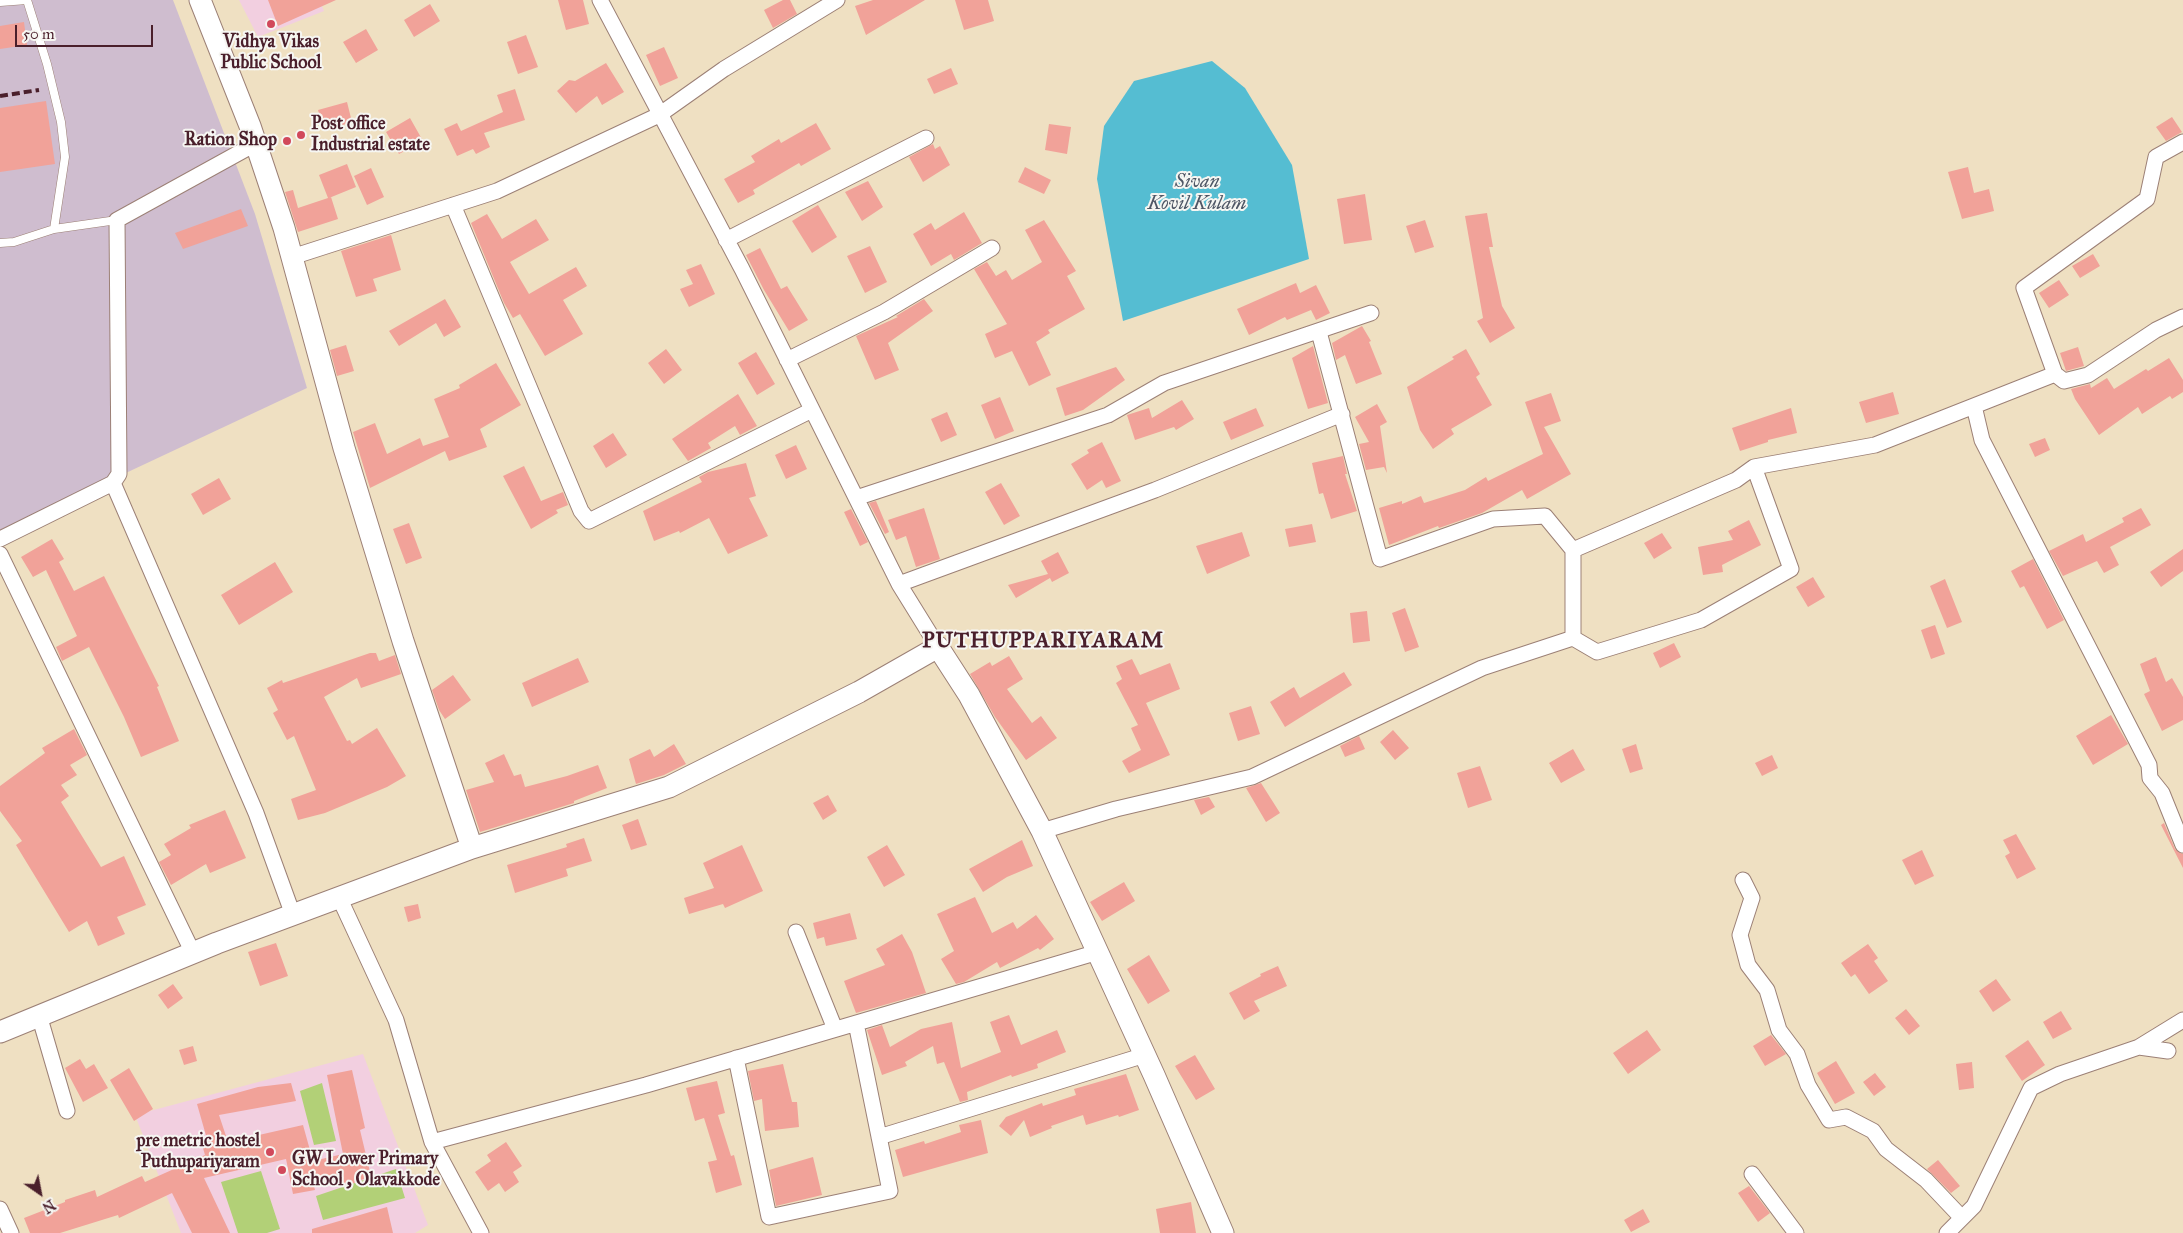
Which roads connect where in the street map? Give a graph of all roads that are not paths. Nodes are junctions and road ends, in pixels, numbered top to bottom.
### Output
1 (27, 0) edge
2 (200, 0) edge
3 (600, 0) edge
4 (838, 0) edge
5 (0, 2) edge
6 (658, 115) junction
7 (926, 138) dead end
8 (2183, 142) edge
9 (255, 144) junction
10 (452, 205) junction
11 (117, 220) junction
12 (54, 229) junction
13 (726, 240) junction
14 (0, 243) edge
15 (992, 248) dead end
16 (292, 257) junction
17 (1372, 313) dead end
18 (2183, 317) edge
19 (1319, 332) junction
20 (787, 360) junction
21 (2055, 374) junction
22 (1974, 406) junction
23 (812, 410) junction
24 (1342, 414) junction
25 (1754, 467) junction
26 (113, 483) junction
27 (856, 498) junction
28 (0, 539) edge
29 (1573, 550) junction
30 (0, 554) edge
31 (899, 584) junction
32 (1573, 638) junction
33 (938, 647) junction
34 (1042, 832) junction
35 (2183, 846) edge
36 (472, 848) junction
37 (1743, 880) dead end
38 (339, 897) junction
39 (293, 915) junction
40 (796, 932) dead end
41 (193, 952) junction
42 (1098, 952) junction
43 (39, 1014) junction
44 (2183, 1020) edge
45 (856, 1023) junction
46 (835, 1029) junction
47 (0, 1032) edge
48 (2139, 1047) junction
49 (2168, 1051) dead end
50 (1145, 1055) junction
51 (736, 1058) junction
52 (67, 1111) dead end
53 (879, 1137) junction
54 (432, 1142) junction
55 (1752, 1174) dead end
56 (0, 1209) edge
57 (1962, 1218) junction
58 (11, 1233) edge
59 (481, 1233) edge
60 (1223, 1233) edge
61 (1796, 1233) edge
62 (1947, 1233) edge

1 - 5 lane
1 - 12 lane
2 - 9 street
3 - 6 street
4 - 6 street
6 - 10 street
6 - 13 street
7 - 13 street
8 - 21 street
9 - 11 street
9 - 16 street
10 - 16 street
10 - 23 street
11 - 12 lane
11 - 26 street
12 - 14 lane
13 - 20 street
15 - 20 street
16 - 36 street
17 - 19 street
18 - 21 street
19 - 24 street
19 - 27 street
20 - 23 street
21 - 22 street
22 - 25 street
22 - 35 street
23 - 27 street
24 - 29 street
24 - 31 street
25 - 29 street
25 - 32 street
26 - 28 street
26 - 39 street
27 - 31 street
29 - 32 street
30 - 41 street
31 - 33 street
32 - 34 street
33 - 34 street
33 - 36 street
34 - 42 street
36 - 38 street
37 - 57 street
38 - 39 street
38 - 54 street
39 - 41 street
40 - 46 street
41 - 43 street
42 - 45 street
42 - 50 street
43 - 47 street
43 - 52 street
44 - 48 street
45 - 46 street
45 - 53 street
46 - 51 street
48 - 49 street
48 - 57 street
50 - 53 street
50 - 60 street
51 - 53 street
51 - 54 street
54 - 59 street
55 - 61 street
56 - 58 street
57 - 62 street

